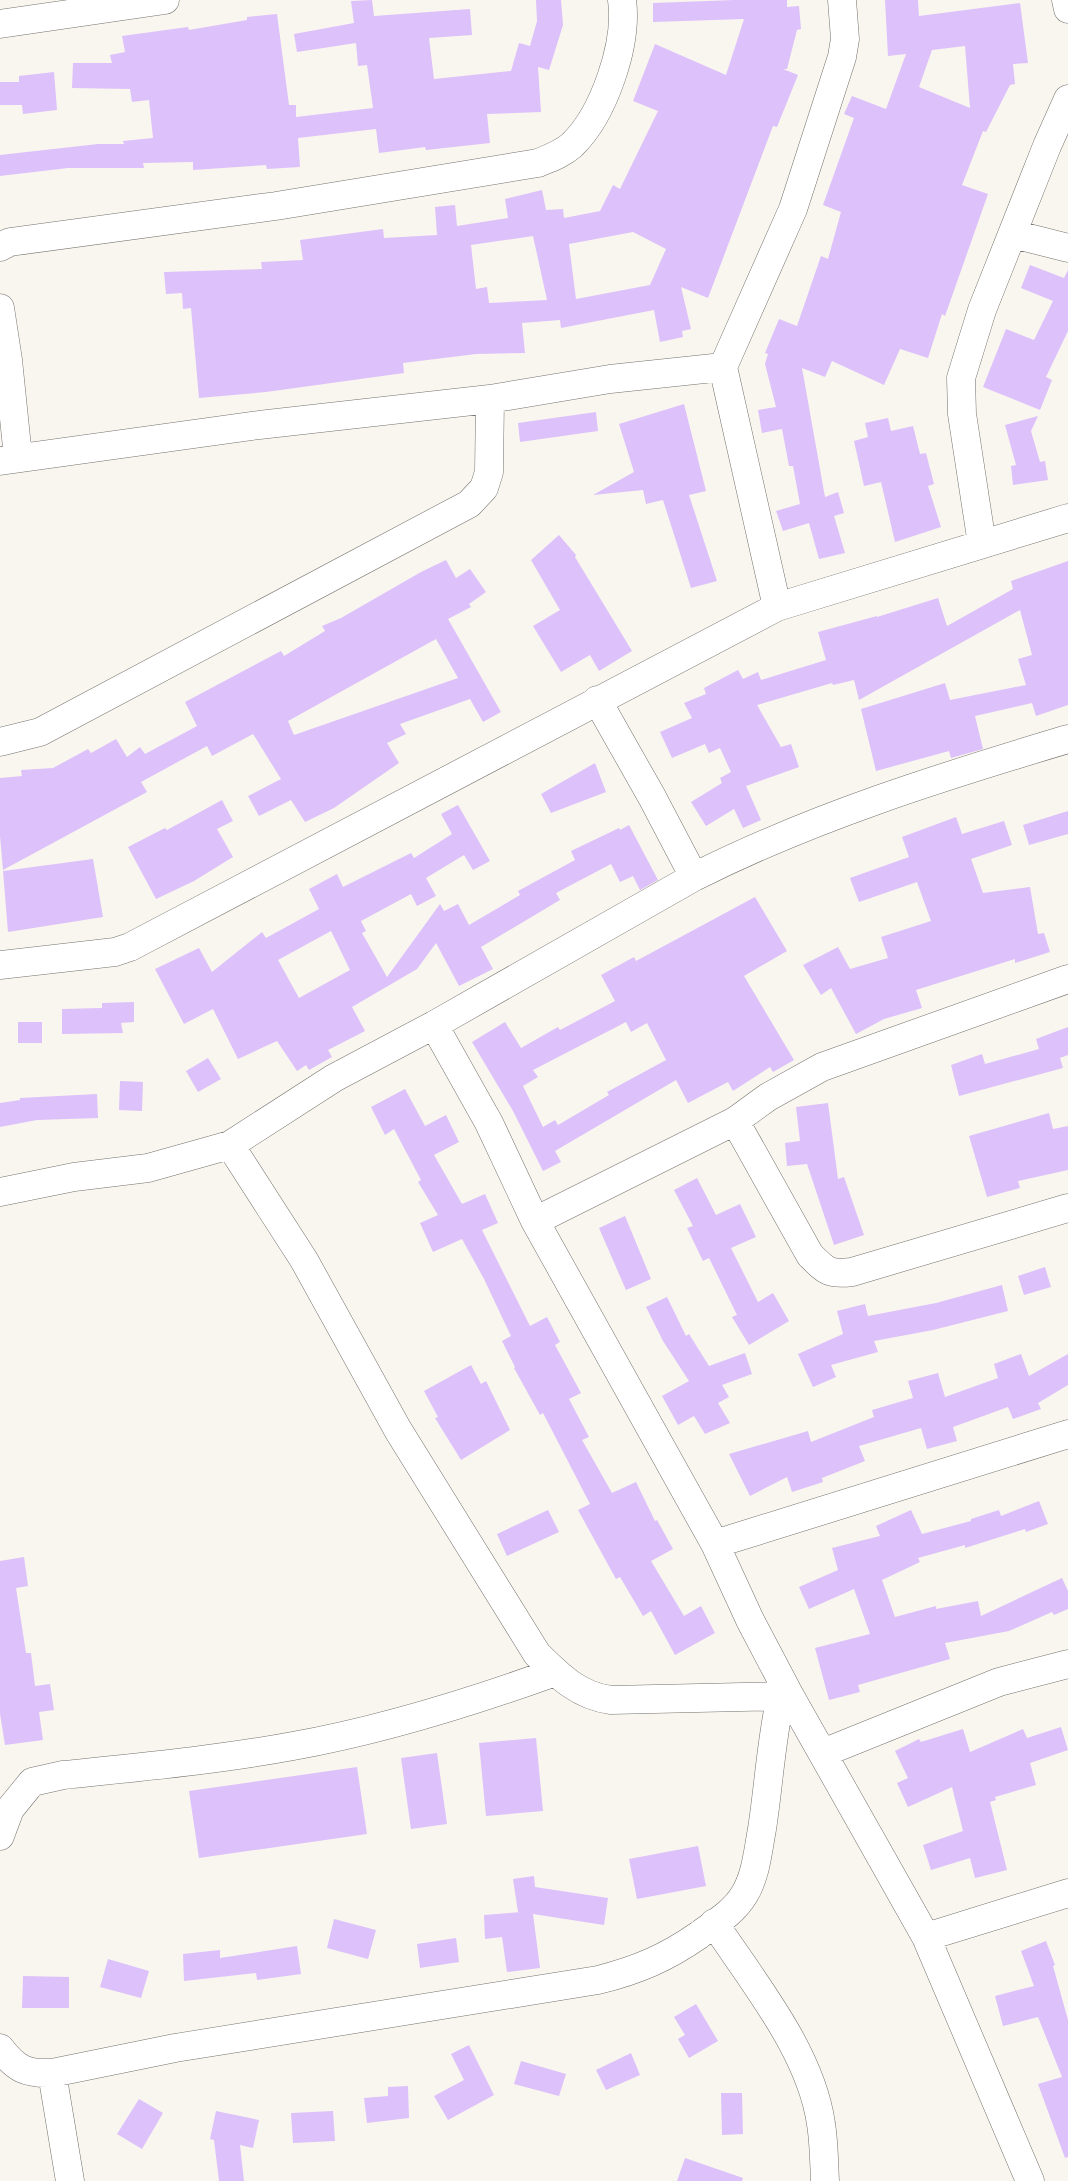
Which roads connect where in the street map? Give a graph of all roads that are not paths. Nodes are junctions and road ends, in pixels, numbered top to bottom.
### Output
1 (164, 0) edge
2 (622, 0) edge
3 (842, 0) edge
4 (1066, 0) edge
5 (1068, 9) edge
6 (0, 24) edge
7 (1068, 99) edge
8 (1013, 234) junction
9 (0, 247) edge
10 (1068, 248) edge
11 (0, 308) edge
12 (723, 367) junction
13 (490, 399) junction
14 (9, 459) edge
15 (1068, 518) edge
16 (982, 544) junction
17 (777, 607) junction
18 (597, 700) junction
19 (1068, 739) edge
20 (0, 742) edge
21 (694, 877) junction
22 (0, 965) edge
23 (1068, 979) edge
24 (434, 1025) junction
25 (735, 1121) junction
26 (230, 1145) junction
27 (0, 1192) edge
28 (1068, 1208) edge
29 (535, 1221) junction
30 (1068, 1434) edge
31 (715, 1544) junction
32 (1068, 1664) edge
33 (555, 1672) junction
34 (786, 1696) junction
35 (823, 1754) junction
36 (0, 1836) edge
37 (1068, 1893) edge
38 (714, 1923) junction
39 (926, 1937) junction
40 (0, 2048) edge
41 (52, 2073) junction
42 (70, 2181) edge
43 (825, 2181) edge
44 (1030, 2181) edge

1 - 6 street
2 - 9 street
3 - 12 street
4 - 5 street
7 - 8 street
8 - 10 street
8 - 16 street
11 - 14 street
12 - 13 street
12 - 17 street
13 - 14 street
13 - 20 street
15 - 16 street
16 - 17 street
17 - 18 street
18 - 21 street
18 - 22 street
19 - 21 street
21 - 24 street
23 - 25 street
24 - 26 street
24 - 29 street
25 - 28 street
25 - 29 street
26 - 27 street
26 - 33 street
29 - 31 street
30 - 31 street
31 - 34 street
32 - 35 street
33 - 34 street
33 - 36 street
34 - 35 street
34 - 38 street
35 - 39 street
37 - 39 street
38 - 41 street
38 - 43 street
39 - 44 street
40 - 41 street
41 - 42 street

